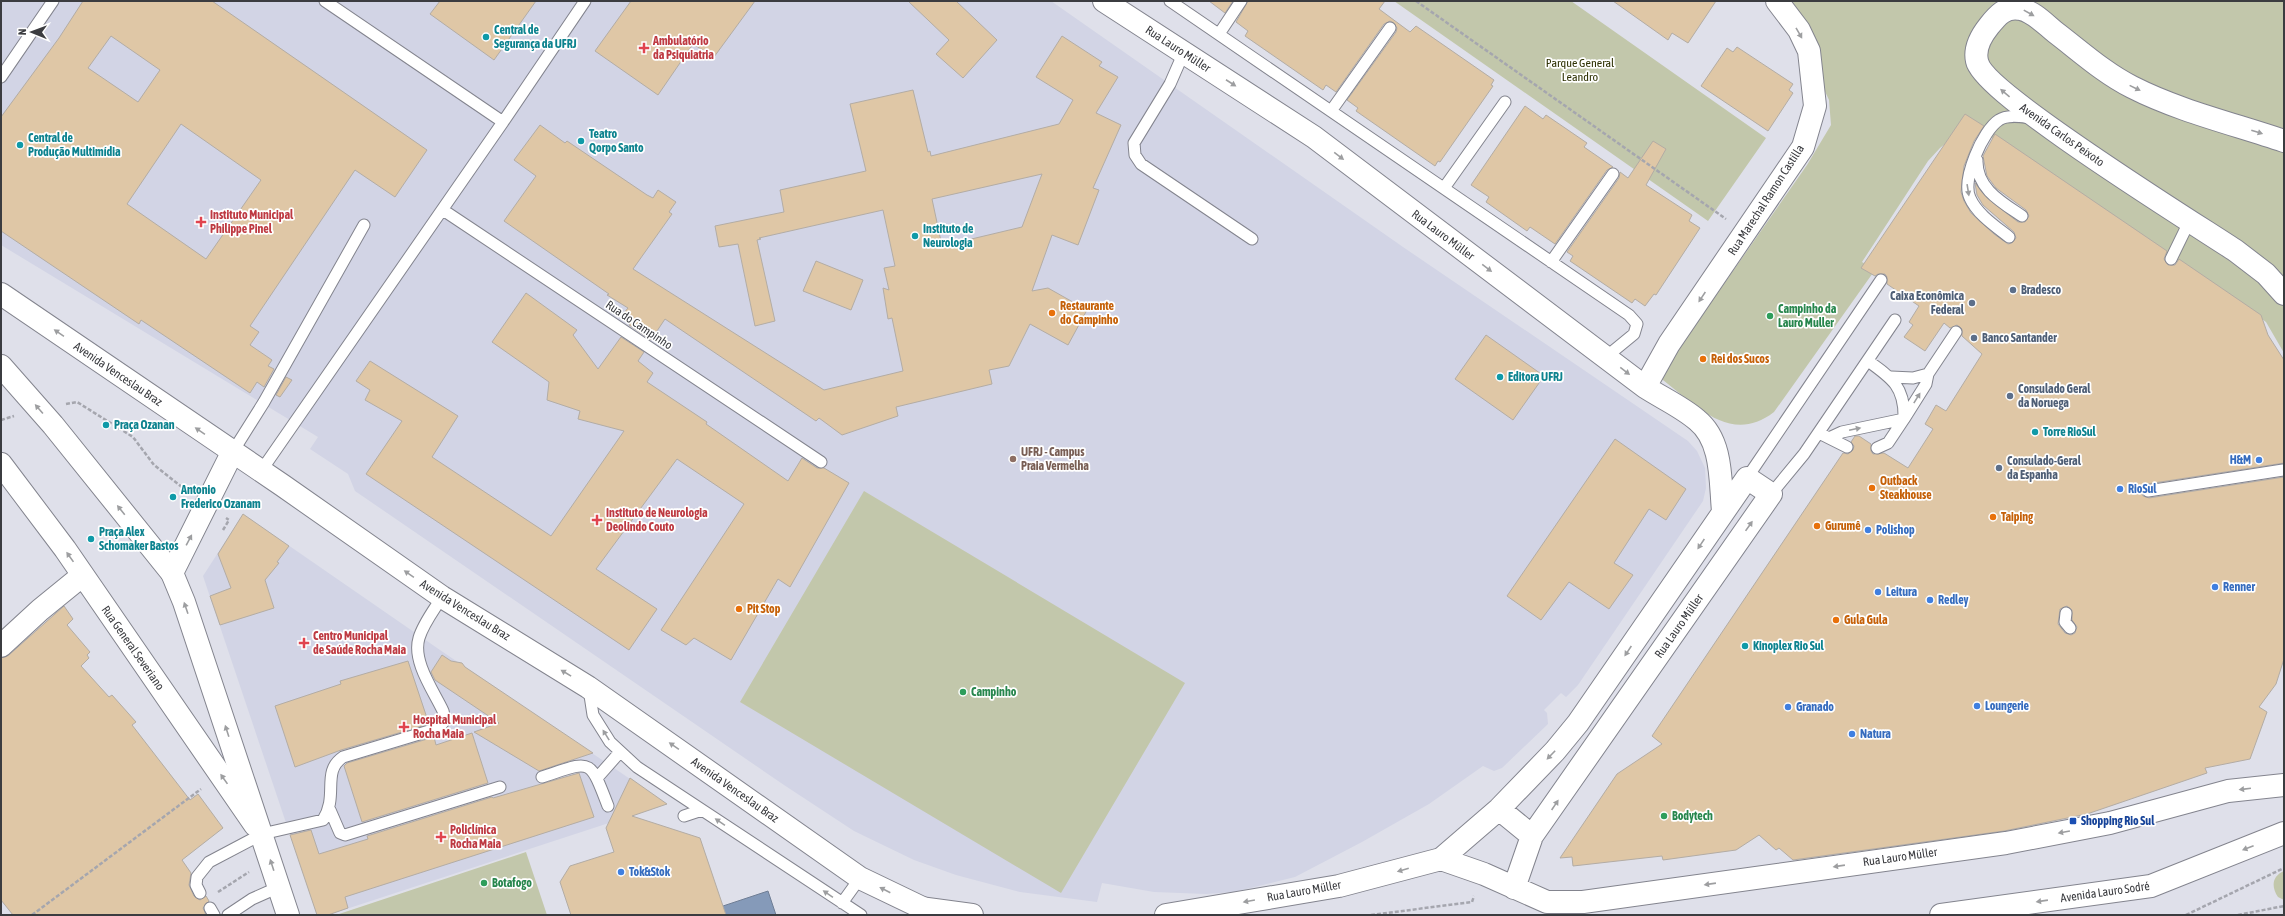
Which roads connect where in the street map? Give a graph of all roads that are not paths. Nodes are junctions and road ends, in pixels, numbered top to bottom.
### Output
1 (53, 1) edge
2 (325, 1) edge
3 (585, 1) edge
4 (1104, 1) edge
5 (1170, 1) edge
6 (1241, 1) edge
7 (1777, 1) edge
8 (1390, 28) dead end
9 (1219, 34) junction
10 (1184, 52) junction
11 (1, 77) edge
12 (1505, 102) dead end
13 (1330, 111) junction
14 (2035, 118) junction
15 (504, 122) junction
16 (2284, 141) edge
17 (1977, 153) junction
18 (1613, 174) dead end
19 (1444, 188) junction
20 (443, 210) junction
21 (2022, 216) dead end
22 (2190, 220) junction
23 (364, 225) dead end
24 (2009, 237) dead end
25 (1252, 239) dead end
26 (2171, 259) dead end
27 (1551, 262) junction
28 (1881, 280) dead end
29 (1, 294) edge
30 (2284, 294) edge
31 (1895, 320) dead end
32 (1956, 332) dead end
33 (1606, 356) junction
34 (1868, 362) junction
35 (1, 366) edge
36 (1928, 374) junction
37 (1891, 377) junction
38 (1645, 387) junction
39 (1904, 419) junction
40 (1824, 436) junction
41 (1847, 447) dead end
42 (1877, 448) dead end
43 (232, 453) junction
44 (821, 462) dead end
45 (1, 464) edge
46 (2283, 470) dead end
47 (261, 472) junction
48 (1747, 478) junction
49 (2148, 491) dead end
50 (1771, 494) junction
51 (1723, 511) junction
52 (172, 573) junction
53 (83, 575) junction
54 (442, 597) junction
55 (2066, 613) dead end
56 (2070, 628) dead end
57 (1, 646) edge
58 (588, 686) junction
59 (1599, 693) junction
60 (1621, 708) junction
61 (620, 752) junction
62 (542, 777) dead end
63 (597, 778) junction
64 (2284, 785) edge
65 (500, 787) dead end
66 (608, 806) dead end
67 (1499, 809) junction
68 (330, 810) junction
69 (702, 810) junction
70 (684, 816) dead end
71 (262, 834) junction
72 (2284, 834) edge
73 (1532, 836) junction
74 (1441, 858) junction
75 (860, 878) junction
76 (279, 887) junction
77 (1514, 888) junction
78 (200, 893) dead end
79 (842, 903) junction
80 (928, 912) edge
81 (228, 915) edge
82 (288, 915) edge
83 (861, 915) edge
84 (972, 915) edge
85 (1166, 915) edge
86 (1940, 915) edge

1 - 11 lane
2 - 15 lane
3 - 15 lane
4 - 10 main road, Rua Lauro Müller
5 - 9 lane
6 - 9 lane
7 -> 38 main road, Rua Marechal Ramon Castilla
8 - 13 lane
9 - 13 lane
10 - 25 lane
10 -> 33 main road, Rua Lauro Müller
12 - 19 lane
13 - 19 lane
14 -> 16 main road, Avenida Carlos Peixoto
14 - 17 lane
14 - 22 main road, Avenida Carlos Peixoto
15 - 20 lane
17 - 21 lane
17 -> 24 lane
18 - 27 lane
19 - 27 lane
20 - 44 lane, Rua do Campinho
20 - 47 lane
22 - 26 lane
22 - 30 main road, Avenida Carlos Peixoto
23 - 43 lane
27 - 33 lane
28 - 48 lane, Rua Lauro Müller
43 -> 29 main road, Avenida Venceslau Braz
31 - 34 lane, Rua Lauro Müller
32 - 36 lane
33 -> 38 main road, Rua Lauro Müller
34 - 37 lane
34 - 40 lane, Rua Lauro Müller
52 -> 35 main road
36 - 37 lane
39 -> 36 lane
37 - 39 lane
38 - 51 main road, Rua Lauro Müller
40 -> 39 lane
39 - 42 lane
40 - 41 lane
40 - 50 lane, Rua Lauro Müller
43 - 47 main road, Avenida Venceslau Braz
52 -> 43 main road
53 -> 45 main road, Rua General Severiano
46 - 49 lane
54 -> 47 main road, Avenida Venceslau Braz
48 - 50 main road
48 - 51 main road, Rua Lauro Müller
60 -> 50 main road, Rua Lauro Müller
51 -> 59 main road, Rua Lauro Müller
71 -> 52 main road, Rua General Severiano
53 - 57 main road
71 -> 53 main road, Rua General Severiano
58 -> 54 main road, Avenida Venceslau Braz
54 - 68 lane
55 - 56 lane
61 -> 58 lane
75 -> 58 main road, Avenida Venceslau Braz
59 - 60 main road
59 -> 67 main road, Rua Lauro Müller
73 -> 60 main road, Rua Lauro Müller
61 - 63 lane
61 - 69 lane
62 - 63 lane
63 - 66 lane
64 -> 77 main road, Rua Lauro Müller
65 - 68 lane
67 - 73 main road
67 - 74 main road, Rua Lauro Müller
68 - 71 lane
69 - 70 lane
79 -> 69 lane
76 -> 71 main road, Rua General Severiano
71 - 78 lane
72 -> 86 main road, Avenida Lauro Sodré
73 - 77 main road, Rua Lauro Müller
74 - 77 main road, Rua Lauro Müller
74 -> 85 main road, Rua Lauro Müller
75 - 79 lane
80 -> 75 main road, Avenida Venceslau Braz
76 - 81 lane
76 - 82 main road, Rua General Severiano
79 - 83 lane
80 - 84 main road

